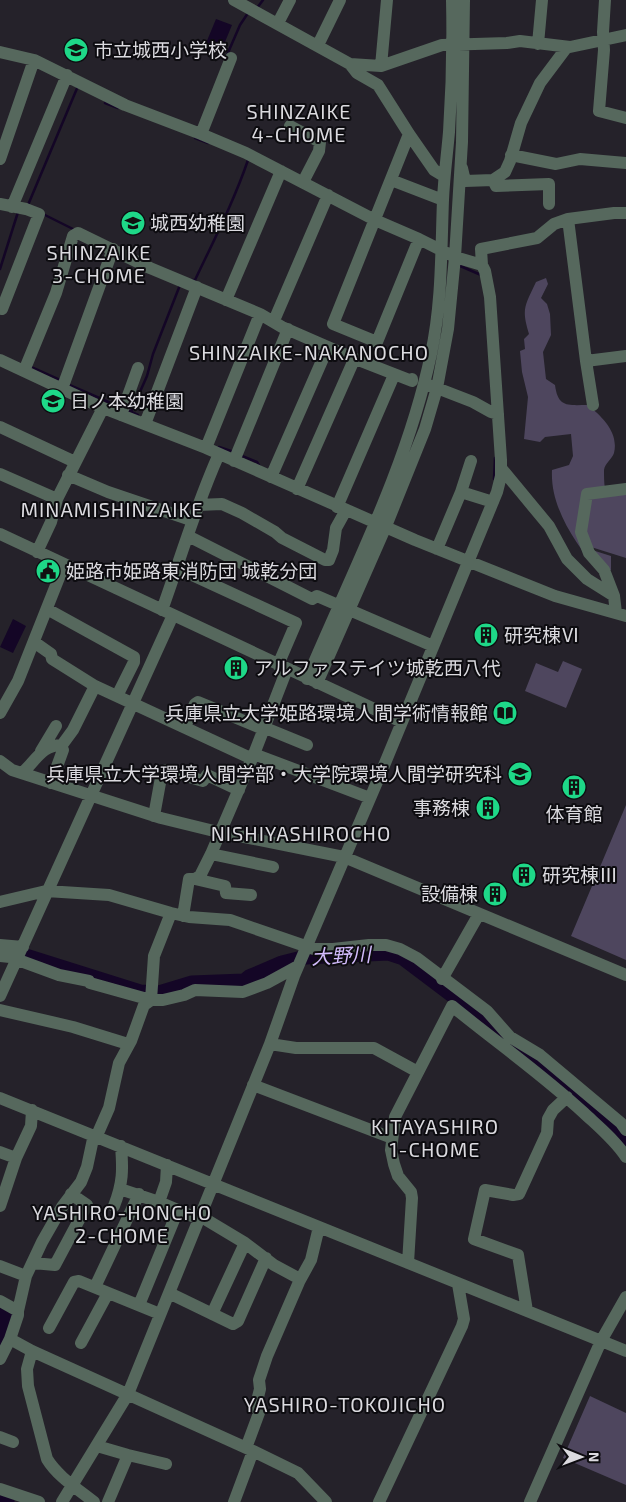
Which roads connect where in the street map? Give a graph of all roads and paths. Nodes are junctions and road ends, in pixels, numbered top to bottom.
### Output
1 (234, 0) edge
2 (290, 0) edge
3 (340, 0) edge
4 (387, 0) edge
5 (452, 0) edge
6 (464, 0) edge
7 (542, 0) edge
8 (604, 0) edge
9 (278, 23) junction
10 (626, 35) edge
11 (603, 36) junction
12 (538, 41) junction
13 (459, 44) junction
14 (318, 45) junction
15 (567, 47) junction
16 (0, 52) edge
17 (231, 58) dead end
18 (34, 60) junction
19 (350, 64) junction
20 (381, 66) junction
21 (67, 75) junction
22 (626, 118) edge
23 (290, 126) dead end
24 (201, 134) junction
25 (408, 136) junction
26 (511, 155) junction
27 (0, 159) edge
28 (461, 163) junction
29 (626, 164) edge
30 (281, 171) junction
31 (444, 176) junction
32 (391, 180) junction
33 (493, 180) junction
34 (302, 182) junction
35 (328, 195) junction
36 (443, 200) junction
37 (549, 204) dead end
38 (13, 206) edge
39 (626, 213) edge
40 (568, 219) junction
41 (374, 223) junction
42 (419, 239) junction
43 (113, 249) junction
44 (442, 251) junction
45 (454, 257) junction
46 (482, 265) junction
47 (195, 287) junction
48 (228, 296) junction
49 (0, 308) edge
50 (270, 317) junction
51 (288, 329) junction
52 (328, 347) junction
53 (626, 356) edge
54 (353, 358) junction
55 (0, 360) edge
56 (586, 361) junction
57 (26, 368) junction
58 (138, 368) dead end
59 (394, 375) junction
60 (418, 381) junction
61 (65, 385) junction
62 (437, 388) junction
63 (593, 405) dead end
64 (103, 408) junction
65 (122, 411) junction
66 (498, 414) junction
67 (147, 422) junction
68 (0, 427) edge
69 (208, 445) junction
70 (219, 454) junction
71 (236, 456) junction
72 (471, 461) dead end
73 (75, 462) junction
74 (501, 468) junction
75 (0, 474) edge
76 (68, 475) junction
77 (271, 477) junction
78 (297, 488) junction
79 (626, 489) edge
80 (461, 492) junction
81 (57, 499) junction
82 (493, 502) junction
83 (198, 505) junction
84 (341, 508) junction
85 (191, 520) junction
86 (381, 524) junction
87 (0, 534) edge
88 (188, 536) junction
89 (437, 549) junction
90 (37, 552) junction
91 (469, 561) junction
92 (64, 565) junction
93 (177, 568) junction
94 (614, 596) junction
95 (343, 608) junction
96 (46, 609) junction
97 (167, 612) junction
98 (621, 615) edge
99 (34, 642) junction
100 (433, 646) junction
101 (282, 667) junction
102 (312, 681) junction
103 (96, 686) junction
104 (116, 696) junction
105 (134, 703) junction
106 (0, 712) edge
107 (402, 722) junction
108 (56, 726) dead end
109 (184, 727) junction
110 (263, 728) junction
111 (307, 745) dead end
112 (63, 750) dead end
113 (41, 751) junction
114 (253, 755) junction
115 (0, 761) edge
116 (22, 773) junction
117 (51, 783) junction
118 (239, 790) junction
119 (91, 796) junction
120 (370, 798) junction
121 (154, 816) junction
122 (221, 832) junction
123 (211, 854) junction
124 (344, 857) junction
125 (273, 867) dead end
126 (195, 879) junction
127 (46, 891) junction
128 (251, 895) dead end
129 (0, 902) edge
130 (479, 914) junction
131 (177, 915) junction
132 (0, 945) edge
133 (23, 947) junction
134 (306, 948) junction
135 (0, 956) edge
136 (16, 960) junction
137 (296, 971) junction
138 (626, 975) edge
139 (442, 979) junction
140 (3, 983) edge
141 (0, 996) edge
142 (151, 1000) junction
143 (0, 1010) edge
144 (128, 1044) junction
145 (270, 1044) junction
146 (418, 1072) junction
147 (253, 1085) junction
148 (567, 1097) junction
149 (0, 1098) edge
150 (32, 1110) junction
151 (624, 1121) edge
152 (96, 1136) junction
153 (392, 1138) junction
154 (121, 1146) junction
155 (0, 1152) edge
156 (626, 1157) edge
157 (16, 1158) junction
158 (167, 1165) junction
159 (214, 1184) junction
160 (120, 1189) junction
161 (71, 1194) junction
162 (139, 1194) junction
163 (159, 1202) junction
164 (0, 1206) edge
165 (114, 1206) dead end
166 (178, 1210) junction
167 (200, 1218) junction
168 (320, 1227) junction
169 (245, 1243) junction
170 (266, 1258) junction
171 (33, 1263) junction
172 (408, 1263) junction
173 (0, 1266) edge
174 (26, 1276) junction
175 (300, 1279) junction
176 (458, 1284) junction
177 (95, 1287) junction
178 (108, 1293) junction
179 (169, 1294) junction
180 (626, 1297) edge
181 (0, 1301) edge
182 (139, 1305) junction
183 (18, 1311) junction
184 (527, 1311) junction
185 (160, 1314) junction
186 (212, 1314) junction
187 (49, 1328) dead end
188 (10, 1339) junction
189 (601, 1340) junction
190 (81, 1343) dead end
191 (32, 1351) junction
192 (626, 1351) edge
193 (0, 1359) edge
194 (128, 1394) junction
195 (0, 1437) edge
196 (13, 1442) dead end
197 (97, 1446) junction
198 (250, 1450) junction
199 (128, 1455) junction
200 (166, 1464) dead end
201 (73, 1486) junction
202 (0, 1489) edge
203 (313, 1496) edge
204 (39, 1502) edge
205 (62, 1502) edge
206 (94, 1502) edge
207 (108, 1502) edge
208 (234, 1502) edge
209 (326, 1502) edge
210 (379, 1502) edge
211 (530, 1502) edge

1 - 9 street
2 - 9 street
3 - 14 street
4 - 20 street
5 - 13 street
6 - 13 street
7 - 12 street
8 - 11 street
9 - 14 street
10 - 11 street
11 - 15 street
11 - 22 street
12 - 13 street
12 - 15 street
13 - 20 street
13 - 28 street
13 - 31 street
14 - 19 street
15 - 26 street
16 - 18 street
17 - 24 street
18 - 21 street
18 - 27 street
19 - 20 street
19 - 25 street
21 - 24 street
21 - 38 street
23 - 34 street
24 - 30 street
25 - 31 street
25 - 32 street
26 - 29 street
26 - 33 street
28 - 33 street
28 - 45 street
30 - 34 street
30 - 48 street
31 - 36 street
32 - 36 street
32 - 41 street
33 - 37 street
34 - 35 street
35 - 41 street
35 - 50 street
36 - 44 street
38 - 49 street
39 - 40 street
40 - 46 street
40 - 56 street
41 - 42 street
41 - 42 street
42 - 44 street
43 - 47 street
43 - 57 street
43 - 61 street
44 - 45 street
44 - 60 street
45 - 46 street
45 - 62 street
46 - 66 street
47 - 48 street
47 - 67 street
48 - 50 street
50 - 51 street
50 - 60 street
50 - 69 street
51 - 52 street
51 - 71 street
52 - 54 street
52 - 77 street
53 - 56 street
54 - 59 street
54 - 78 street
55 - 57 street
56 - 63 street
57 - 61 street
58 - 65 street
59 - 60 street
59 - 84 street
60 - 62 street
60 - 86 street
61 - 64 street
62 - 66 street
62 - 86 street
64 - 65 street
64 - 73 street
65 - 67 street
66 - 74 street
67 - 69 street
68 - 73 street
69 - 70 street
70 - 71 street
70 - 83 street
71 - 77 street
72 - 80 street
73 - 76 street
74 - 82 street
74 - 94 street
75 - 81 street
76 - 81 street
76 - 85 street
77 - 78 street
78 - 84 street
79 - 94 street
80 - 82 street
80 - 89 street
81 - 90 street
82 - 91 street
83 - 84 street
83 - 85 street
84 - 86 street
85 - 88 street
86 - 89 street
86 - 95 street
87 - 90 street
88 - 93 street
88 - 95 street
89 - 91 street
90 - 92 street
91 - 98 street
91 - 100 street
92 - 96 street
92 - 97 street
93 - 97 street
93 - 101 street
94 - 98 street
95 - 100 street
95 - 102 street
96 - 99 street
96 - 104 street
97 - 101 street
97 - 105 street
99 - 103 street
99 - 106 street
100 - 107 street
101 - 102 street
101 - 110 street
102 - 107 street
103 - 104 street
103 - 113 street
104 - 105 street
105 - 109 street
105 - 119 street
107 - 120 street
108 - 113 street
109 - 110 street
109 - 114 street
110 - 111 street
110 - 114 street
112 - 117 street
113 - 116 street
114 - 118 street
114 - 120 street
115 - 116 street
116 - 117 street
117 - 119 street
118 - 121 street
118 - 122 street
119 - 121 street
119 - 127 street
120 - 124 street
121 - 122 street
122 - 123 street
122 - 124 street
123 - 125 street
123 - 126 street
124 - 130 street
124 - 134 street
126 - 128 street
126 - 131 street
127 - 129 street
127 - 131 street
127 - 133 street
130 - 138 street
130 - 139 street
131 - 134 street
131 - 142 street
132 - 133 street
133 - 136 street
134 - 137 street
134 - 139 street
135 - 136 street
136 - 140 street
136 - 142 street
137 - 142 street
137 - 145 street
139 - 151 street
140 - 141 street
142 - 144 street
143 - 144 street
144 - 152 street
145 - 146 street
145 - 147 street
146 - 148 street
146 - 153 street
147 - 153 street
147 - 159 street
148 - 156 street
148 - 184 street
149 - 150 street
150 - 152 street
150 - 157 street
152 - 154 street
152 - 161 street
153 - 172 street
154 - 158 street
154 - 160 street
155 - 157 street
157 - 164 street
158 - 159 street
158 - 163 street
159 - 167 street
159 - 168 street
160 - 162 street
160 - 165 street
161 - 171 street
161 - 171 street
162 - 163 street
162 - 177 street
163 - 166 street
166 - 167 street
166 - 182 street
167 - 169 street
167 - 179 street
168 - 172 street
168 - 175 street
169 - 170 street
169 - 186 street
170 - 175 street
170 - 186 street
171 - 174 street
172 - 176 street
173 - 174 street
174 - 183 street
175 - 198 street
176 - 184 street
176 - 210 street
177 - 178 street
177 - 187 street
178 - 182 street
178 - 190 street
179 - 185 street
179 - 186 street
180 - 189 street
181 - 183 street
182 - 185 street
183 - 188 street
184 - 189 street
185 - 194 street
188 - 191 street
188 - 193 street
189 - 192 street
189 - 211 street
191 - 194 street
191 - 201 street
194 - 197 street
194 - 198 street
195 - 196 street
197 - 199 street
197 - 201 street
198 - 203 street
198 - 208 street
199 - 200 street
199 - 207 street
201 - 205 street
201 - 206 street
202 - 204 street
203 - 209 street

